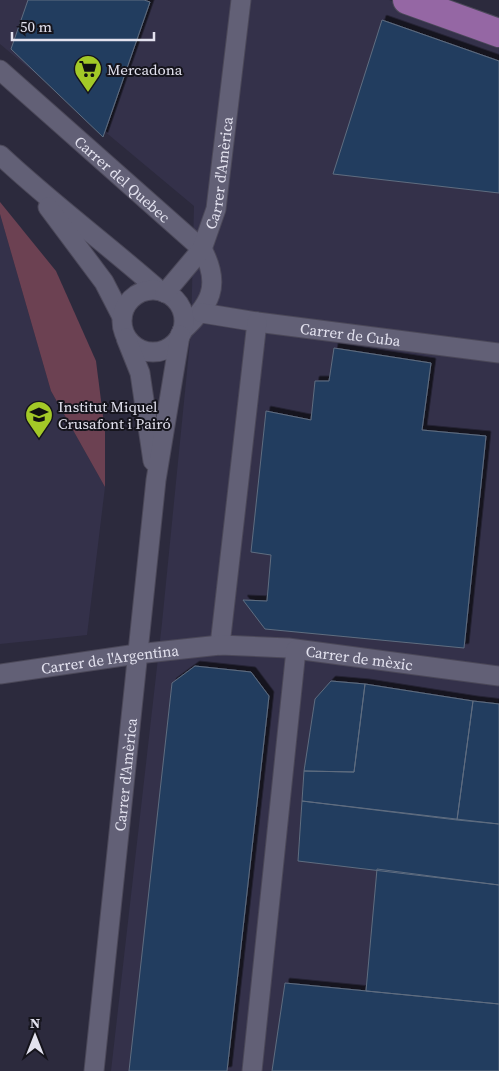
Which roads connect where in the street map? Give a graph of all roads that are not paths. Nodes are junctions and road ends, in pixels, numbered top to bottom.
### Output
1 (240, 0) edge
2 (407, 0) edge
3 (499, 32) edge
4 (0, 70) edge
5 (0, 155) edge
6 (33, 186) junction
7 (202, 249) junction
8 (163, 292) junction
9 (202, 313) junction
10 (122, 317) junction
11 (257, 322) junction
12 (181, 333) junction
13 (126, 338) junction
14 (499, 353) edge
15 (156, 480) junction
16 (220, 645) junction
17 (296, 650) junction
18 (137, 654) junction
19 (0, 674) edge
20 (499, 676) edge
21 (94, 1071) edge
22 (252, 1071) edge

1 - 7 street, Carrer d'Amèrica
2 - 3 main road
4 - 7 street, Carrer del Quebec
5 - 6 street
6 - 8 street
6 - 10 street
7 - 8 street
7 - 9 street, Carrer d'Amèrica
8 - 10 street
8 - 12 street
9 - 11 street, Carrer de Cuba
9 - 12 street, Carrer d'Amèrica
10 - 13 street
11 - 14 street, Carrer de Cuba
11 - 16 street
12 - 13 street
12 - 15 street, Carrer d'Amèrica
13 - 15 street, Carrer d'Amèrica
15 - 18 street, Carrer d'Amèrica
16 - 17 street, Carrer de mèxic
16 - 18 street, Carrer de l'Argentina
17 - 20 street, Carrer de mèxic
17 - 22 street
18 - 19 street, Carrer de l'Argentina
18 - 21 street, Carrer d'Amèrica

